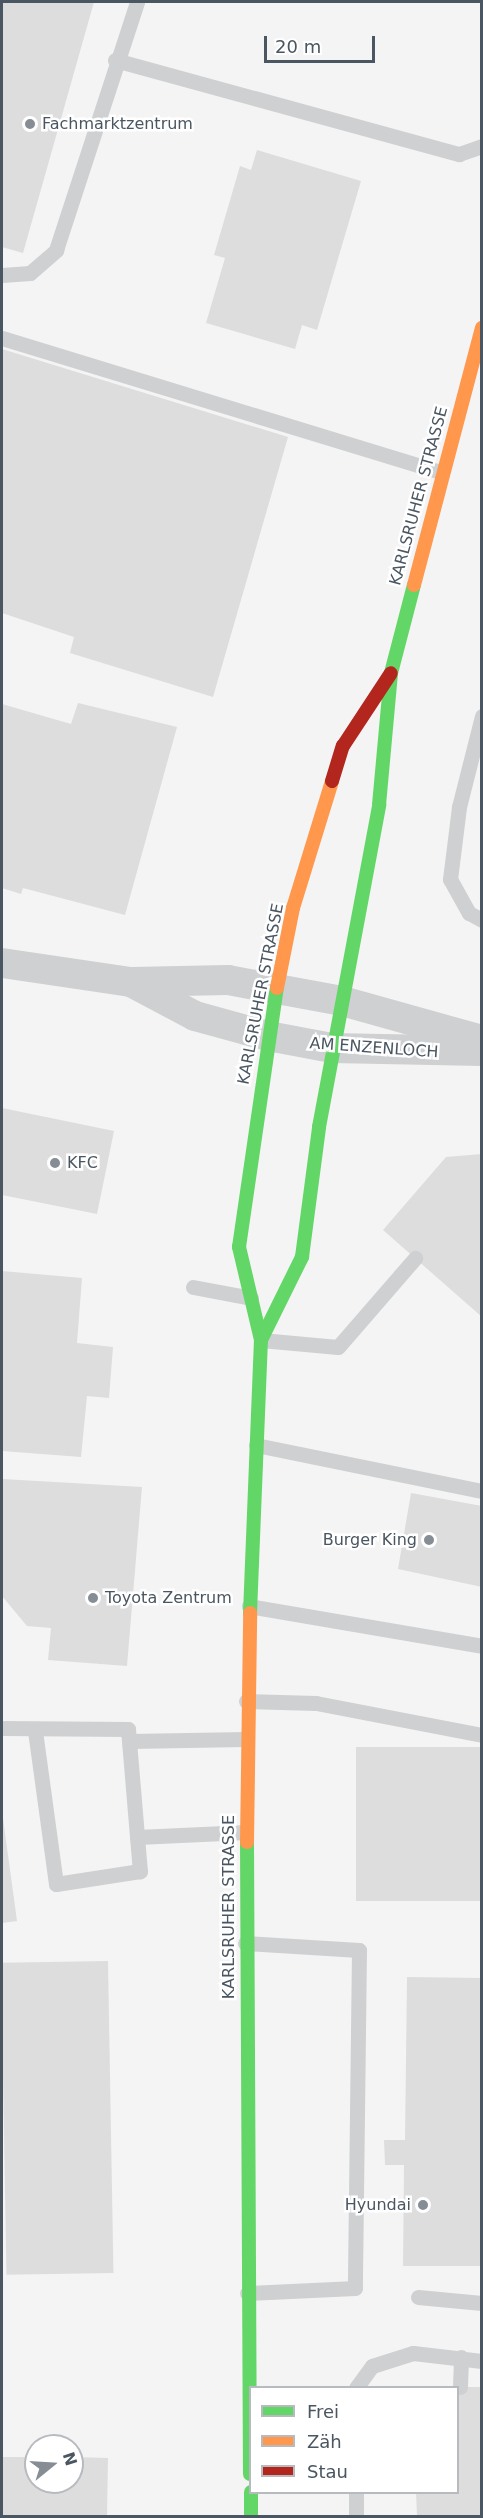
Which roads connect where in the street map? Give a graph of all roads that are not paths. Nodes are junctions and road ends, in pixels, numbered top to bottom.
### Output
1 (137, 2) edge
2 (115, 60) junction
3 (482, 146) edge
4 (2, 274) edge
5 (482, 328) edge
6 (2, 338) edge
7 (440, 472) junction
8 (391, 673) junction
9 (482, 716) edge
10 (482, 920) edge
11 (2, 963) edge
12 (131, 982) junction
13 (276, 988) junction
14 (342, 1001) junction
15 (268, 1036) junction
16 (482, 1040) edge
17 (333, 1048) junction
18 (482, 1051) edge
19 (415, 1258) dead end
20 (193, 1287) dead end
21 (251, 1298) junction
22 (261, 1340) junction
23 (256, 1445) junction
24 (482, 1491) edge
25 (249, 1606) junction
26 (482, 1646) edge
27 (246, 1701) junction
28 (2, 1728) edge
29 (35, 1730) junction
30 (482, 1735) edge
31 (246, 1739) junction
32 (129, 1741) junction
33 (246, 1832) junction
34 (137, 1837) junction
35 (245, 1943) junction
36 (247, 2293) junction
37 (418, 2297) dead end
38 (482, 2303) edge
39 (461, 2357) junction
40 (482, 2361) edge
41 (357, 2386) edge
42 (460, 2387) dead end
43 (249, 2414) edge
44 (251, 2494) edge
45 (356, 2494) edge
46 (251, 2517) edge
47 (356, 2517) edge

1 - 2 lane
2 - 3 lane
2 - 4 lane
5 - 7 main road, KARLSRUHER STRASSE
6 - 7 lane
7 - 8 main road, KARLSRUHER STRASSE
8 - 13 main road, KARLSRUHER STRASSE
8 - 14 main road, KARLSRUHER STRASSE
9 - 10 lane
11 - 12 street
12 - 13 street, AM ENZENLOCH
12 - 15 street, AM ENZENLOCH
13 - 14 street, AM ENZENLOCH
13 - 15 main road, KARLSRUHER STRASSE
14 - 16 street, AM ENZENLOCH
14 - 17 main road, KARLSRUHER STRASSE
15 - 17 street, AM ENZENLOCH
15 - 21 main road, KARLSRUHER STRASSE
17 - 18 street, AM ENZENLOCH
17 - 22 main road, KARLSRUHER STRASSE
19 - 22 lane
20 - 21 lane
21 - 22 main road, KARLSRUHER STRASSE
22 - 23 main road, KARLSRUHER STRASSE
23 - 24 lane
23 - 25 main road, KARLSRUHER STRASSE
25 - 26 lane
25 - 27 main road, KARLSRUHER STRASSE
27 - 30 lane
27 - 31 main road, KARLSRUHER STRASSE
28 - 29 lane
29 - 32 lane
29 - 34 lane
31 - 32 lane
31 - 33 main road, KARLSRUHER STRASSE
32 - 34 lane
33 - 34 lane
33 - 35 main road, KARLSRUHER STRASSE
35 - 36 main road, KARLSRUHER STRASSE
35 - 36 lane
36 - 43 main road, KARLSRUHER STRASSE
37 - 38 lane
39 - 40 lane
39 - 41 lane
39 - 42 lane
44 - 46 main road
45 - 47 lane

